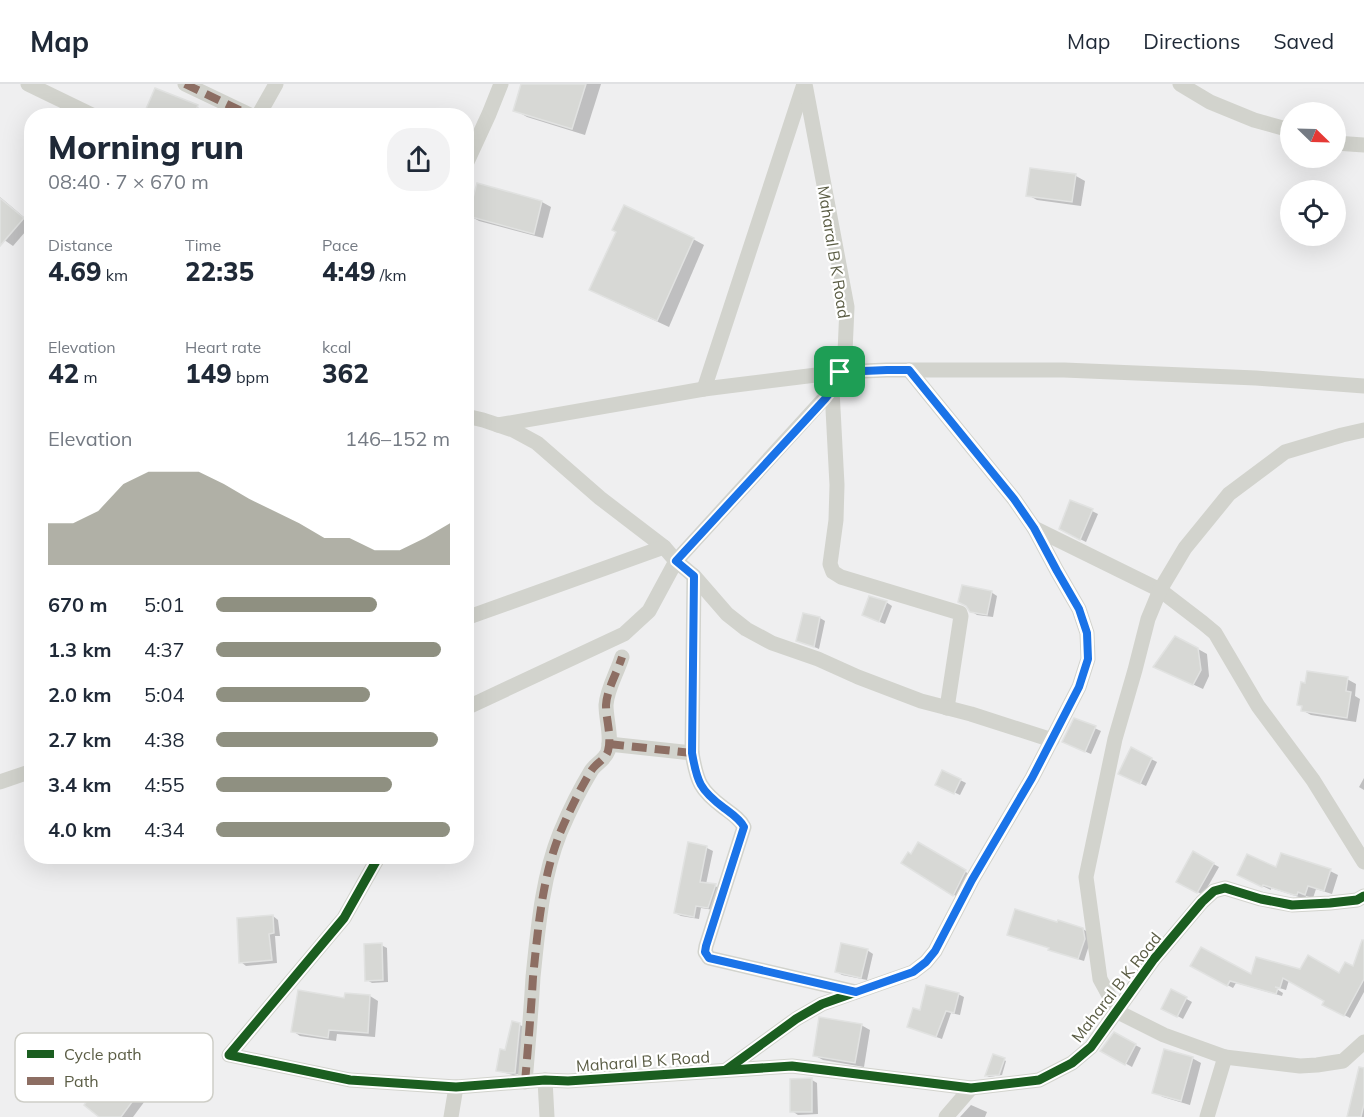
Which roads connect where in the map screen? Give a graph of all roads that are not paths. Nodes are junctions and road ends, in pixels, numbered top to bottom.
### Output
1 (28, 84) edge
2 (185, 84) edge
3 (276, 84) edge
4 (501, 84) edge
5 (805, 84) edge
6 (1180, 84) edge
7 (78, 108) edge
8 (235, 108) edge
9 (262, 108) edge
10 (1280, 127) edge
11 (1346, 144) edge
12 (1364, 145) edge
13 (474, 147) edge
14 (909, 370) junction
15 (840, 372) junction
16 (1364, 386) edge
17 (704, 389) junction
18 (832, 390) junction
19 (474, 418) edge
20 (498, 425) junction
21 (1364, 430) edge
22 (1034, 528) junction
23 (664, 548) junction
24 (676, 561) junction
25 (694, 576) junction
26 (1160, 590) junction
27 (474, 615) edge
28 (622, 657) dead end
29 (474, 704) edge
30 (947, 708) junction
31 (1052, 740) junction
32 (609, 744) junction
33 (692, 753) junction
34 (24, 774) edge
35 (0, 782) edge
36 (1364, 862) edge
37 (374, 864) edge
38 (1364, 896) edge
39 (856, 992) junction
40 (1118, 1012) junction
41 (1364, 1042) edge
42 (1225, 1058) junction
43 (726, 1070) junction
44 (545, 1080) junction
45 (525, 1082) junction
46 (456, 1088) junction
47 (971, 1088) junction
48 (451, 1117) edge
49 (547, 1117) edge
50 (946, 1117) edge
51 (1207, 1117) edge

1 - 7 street
2 - 8 street
3 - 9 street
4 - 13 street
5 - 15 street, Maharal B K Road
5 - 17 street
6 - 10 street
11 - 12 street
14 - 15 street
14 - 16 street
14 - 22 street
15 - 17 street
15 - 18 street, Maharal B K Road
17 - 20 street
18 - 24 street, Maharal B K Road
18 - 30 street
19 - 20 street
20 - 23 street
21 - 26 street
22 - 26 street
22 - 31 street
23 - 24 street
23 - 27 street
24 - 25 street
24 - 29 street, Maharal B K Road
25 - 30 street
25 - 33 street
26 - 36 street
26 - 40 street
28 - 32 street
30 - 31 street
31 - 39 street
32 - 33 street
32 - 45 street
33 - 39 street
34 - 35 street
37 - 46 street, Maharal B K Road
38 - 40 street, Maharal B K Road
39 - 43 street
40 - 42 street
40 - 47 street, Maharal B K Road
41 - 42 street
42 - 51 street
43 - 44 street, Maharal B K Road
43 - 47 street, Maharal B K Road
44 - 45 street, Maharal B K Road
44 - 49 street
45 - 46 street, Maharal B K Road
46 - 48 street
47 - 50 street

